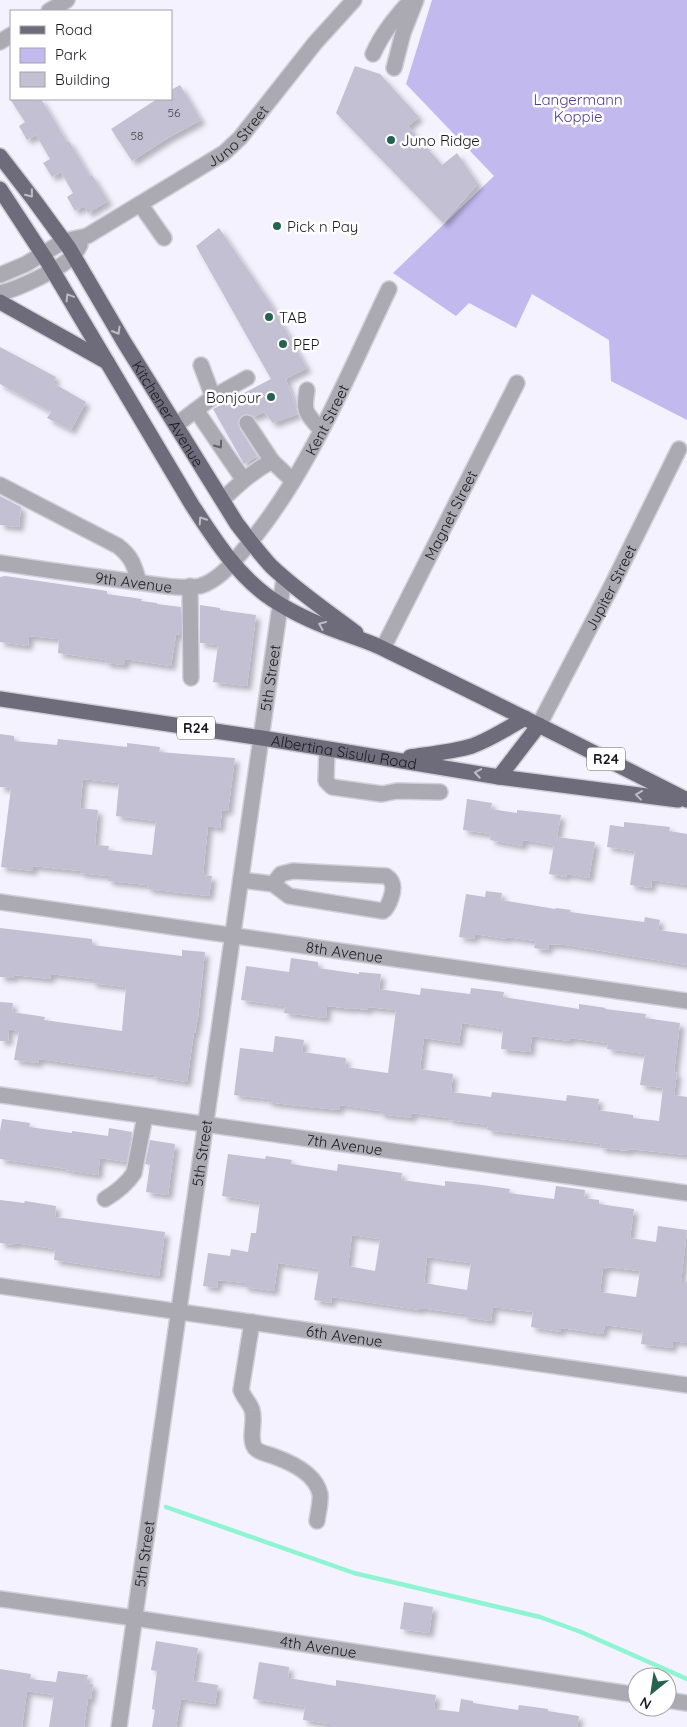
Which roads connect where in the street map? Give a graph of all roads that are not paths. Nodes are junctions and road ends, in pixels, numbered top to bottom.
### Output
1 (67, 0) edge
2 (354, 0) edge
3 (411, 0) edge
4 (416, 0) edge
5 (51, 10) edge
6 (373, 54) dead end
7 (394, 68) dead end
8 (0, 156) edge
9 (0, 189) edge
10 (140, 204) junction
11 (87, 236) junction
12 (164, 238) dead end
13 (64, 241) junction
14 (42, 254) junction
15 (74, 256) junction
16 (52, 270) junction
17 (0, 275) edge
18 (389, 289) dead end
19 (0, 292) edge
20 (0, 302) edge
21 (109, 363) junction
22 (201, 365) dead end
23 (247, 378) dead end
24 (517, 383) dead end
25 (307, 390) dead end
26 (213, 397) junction
27 (196, 410) junction
28 (247, 423) dead end
29 (176, 425) junction
30 (321, 430) junction
31 (680, 449) dead end
32 (272, 460) junction
33 (243, 479) junction
34 (293, 481) junction
35 (0, 485) edge
36 (223, 499) junction
37 (251, 542) junction
38 (233, 562) junction
39 (0, 563) edge
40 (284, 578) junction
41 (139, 582) junction
42 (190, 586) junction
43 (281, 604) junction
44 (368, 641) junction
45 (383, 648) junction
46 (191, 678) dead end
47 (0, 699) edge
48 (525, 718) junction
49 (539, 725) junction
50 (262, 738) junction
51 (327, 748) junction
52 (392, 759) junction
53 (499, 777) junction
54 (440, 792) dead end
55 (687, 801) edge
56 (241, 880) junction
57 (273, 884) junction
58 (0, 902) edge
59 (233, 935) junction
60 (687, 1001) edge
61 (0, 1095) edge
62 (145, 1116) junction
63 (206, 1125) junction
64 (687, 1193) edge
65 (105, 1199) dead end
66 (0, 1286) edge
67 (179, 1311) junction
68 (252, 1322) junction
69 (687, 1385) edge
70 (317, 1521) dead end
71 (0, 1599) edge
72 (134, 1618) junction
73 (627, 1693) edge
74 (118, 1727) edge

1 - 5 street
2 - 10 street, Juno Street
3 - 6 street
4 - 7 street
8 -> 13 main road, Kitchener Avenue
9 - 14 main road, Kitchener Avenue
10 - 11 street, Juno Street
10 - 12 street
11 - 13 street
11 - 15 street
13 - 14 street
13 - 15 main road, Kitchener Avenue
14 - 16 main road, Kitchener Avenue
14 - 17 street
15 - 16 street
15 -> 29 main road, Kitchener Avenue
16 - 19 street
21 -> 16 main road, Kitchener Avenue
18 - 30 street, Kent Street
20 - 21 main road
38 -> 21 main road, Kitchener Avenue
22 - 26 street
23 - 26 street
24 - 45 street, Magnet Street
25 - 30 street
26 - 27 street
27 - 29 street
27 -> 33 street
28 - 32 street
29 - 36 main road, Kitchener Avenue
30 - 34 street, Kent Street
31 - 49 street, Jupiter Street
32 - 33 street
32 - 34 street
33 - 36 street
34 - 37 street, Kent Street
35 - 41 street
36 - 37 main road, Kitchener Avenue
37 - 38 street, 9th Avenue
37 - 40 main road, Kitchener Avenue
38 - 42 street, 9th Avenue
38 - 43 main road, Kitchener Avenue
39 - 41 street, 9th Avenue
40 - 43 street, 5th Street
40 - 44 main road, Kitchener Avenue
41 - 42 street, 9th Avenue
42 - 46 street
44 -> 43 main road, Kitchener Avenue
43 - 50 street, 5th Street
44 - 45 main road, Kitchener Avenue
45 - 48 main road, Kitchener Avenue
47 - 50 main road, Albertina Sisulu Road / R24
48 - 49 main road, Kitchener Avenue / R24
48 - 52 main road, R24
49 - 53 main road
49 - 55 main road, Kitchener Avenue / R24
50 - 51 main road, Albertina Sisulu Road / R24
50 - 56 street, 5th Street
51 - 52 main road, Albertina Sisulu Road / R24
51 - 54 street
53 -> 52 main road, Albertina Sisulu Road / R24
55 -> 53 main road, Albertina Sisulu Road / R24
56 - 57 street
56 - 59 street, 5th Street
57 - 57 street
58 - 59 street, 8th Avenue
59 - 60 street, 8th Avenue
59 - 63 street, 5th Street
61 - 62 street, 7th Avenue
62 - 63 street, 7th Avenue
62 - 65 street
63 - 64 street, 7th Avenue
63 - 67 street, 5th Street
66 - 67 street, 6th Avenue
67 - 68 street, 6th Avenue
67 - 72 street, 5th Street
68 - 69 street, 6th Avenue
68 - 70 street
71 - 72 street, 4th Avenue
72 - 73 street, 4th Avenue
72 - 74 street, 5th Street

